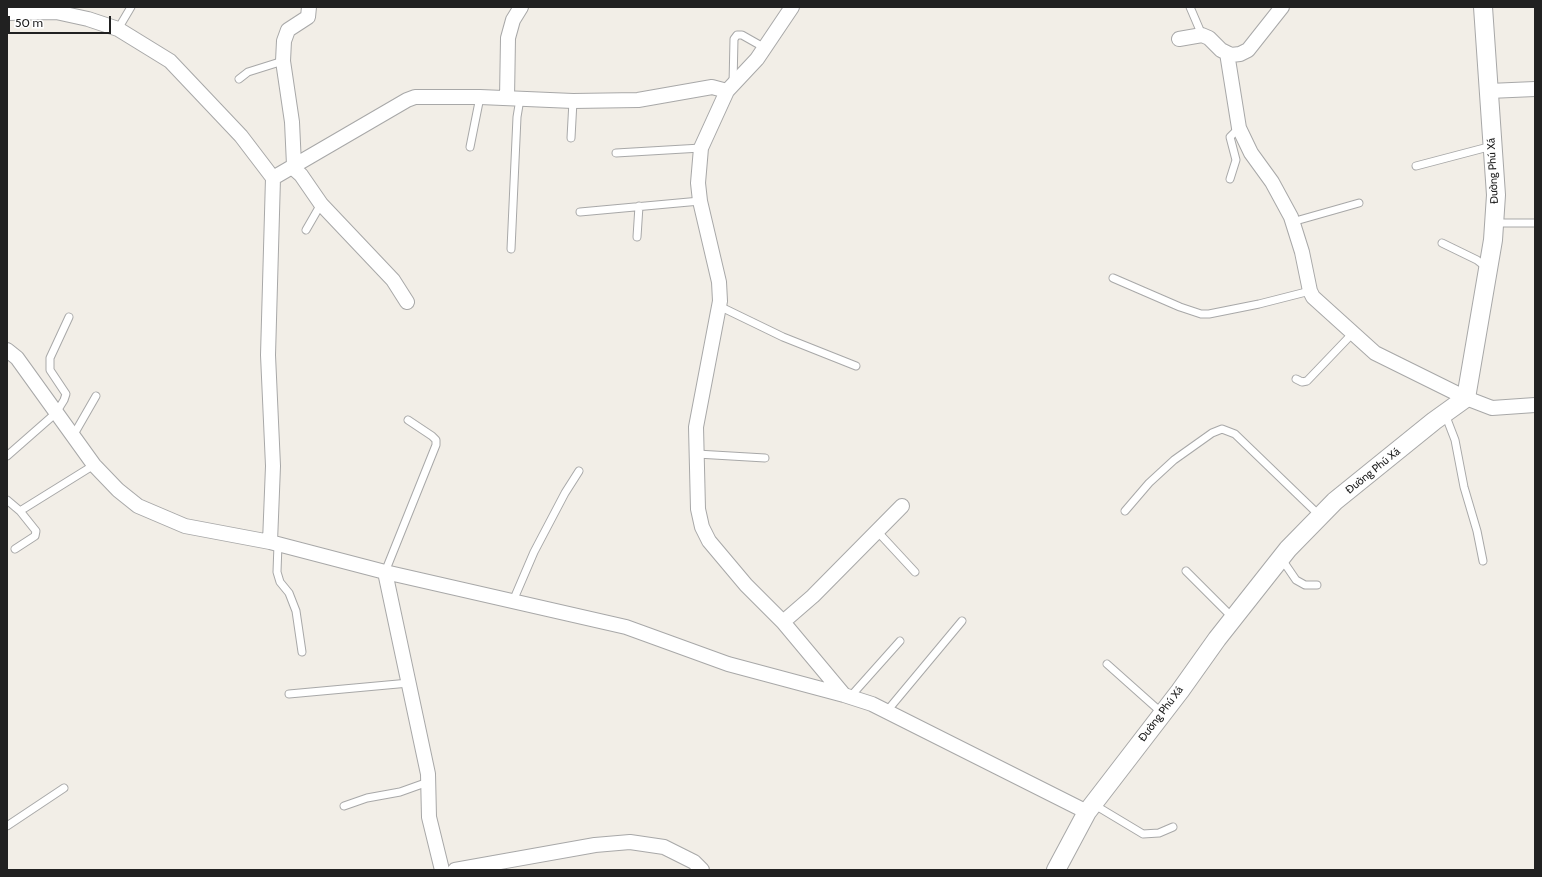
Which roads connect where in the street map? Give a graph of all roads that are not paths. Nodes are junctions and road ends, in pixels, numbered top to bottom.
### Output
1 (131, 7) edge
2 (309, 7) edge
3 (521, 7) edge
4 (792, 7) edge
5 (1190, 7) edge
6 (1282, 7) edge
7 (1483, 7) edge
8 (7, 13) edge
9 (118, 29) junction
10 (1202, 35) junction
11 (1179, 39) dead end
12 (765, 48) junction
13 (1227, 53) junction
14 (283, 61) junction
15 (239, 79) dead end
16 (730, 88) junction
17 (1535, 89) edge
18 (1489, 91) junction
19 (480, 97) junction
20 (514, 98) junction
21 (573, 101) junction
22 (1239, 128) junction
23 (571, 138) dead end
24 (1492, 146) junction
25 (470, 147) dead end
26 (701, 148) junction
27 (616, 153) dead end
28 (293, 166) junction
29 (1416, 166) dead end
30 (273, 178) junction
31 (1230, 179) dead end
32 (700, 202) junction
33 (1359, 203) dead end
34 (321, 204) junction
35 (638, 206) junction
36 (580, 212) dead end
37 (1292, 222) junction
38 (1494, 223) junction
39 (1535, 223) edge
40 (306, 230) dead end
41 (636, 237) dead end
42 (1442, 243) dead end
43 (511, 249) dead end
44 (1488, 270) junction
45 (1113, 278) dead end
46 (1310, 291) junction
47 (407, 302) dead end
48 (719, 306) junction
49 (69, 317) dead end
50 (1352, 334) junction
51 (7, 350) edge
52 (856, 366) dead end
53 (1296, 379) dead end
54 (96, 396) dead end
55 (1466, 398) junction
56 (1535, 405) edge
57 (56, 413) junction
58 (1445, 414) junction
59 (408, 420) dead end
60 (73, 436) junction
61 (697, 454) junction
62 (7, 456) edge
63 (765, 458) dead end
64 (94, 465) junction
65 (579, 471) dead end
66 (7, 500) edge
67 (902, 506) dead end
68 (20, 511) junction
69 (1125, 511) dead end
70 (1320, 516) junction
71 (877, 531) junction
72 (274, 543) junction
73 (15, 549) dead end
74 (1280, 558) junction
75 (1484, 561) dead end
76 (1186, 571) dead end
77 (385, 572) junction
78 (915, 572) dead end
79 (1317, 585) dead end
80 (513, 601) junction
81 (1233, 618) junction
82 (962, 621) dead end
83 (783, 622) junction
84 (900, 641) dead end
85 (302, 652) dead end
86 (1107, 664) dead end
87 (409, 683) junction
88 (289, 694) dead end
89 (847, 696) junction
90 (886, 711) junction
91 (1162, 713) junction
92 (428, 782) junction
93 (64, 788) dead end
94 (344, 806) dead end
95 (1090, 808) junction
96 (7, 826) edge
97 (1173, 826) dead end
98 (445, 870) edge
99 (702, 870) edge
100 (1056, 870) edge

1 - 9 lane
2 - 14 street
3 - 20 street
4 - 12 street
5 - 10 lane
6 - 13 street
7 - 18 street, Đường Phú Xá
8 - 9 street
9 - 30 street
10 - 11 street
10 - 13 street
12 - 16 street
12 - 16 lane
13 - 22 street
14 - 15 lane
14 - 28 street
16 - 21 street
16 - 26 street
17 - 18 street
18 - 24 street, Đường Phú Xá
19 - 20 street
19 - 25 lane
19 - 28 street
20 - 21 street
20 - 43 lane
21 - 23 lane
22 - 31 lane
22 - 37 street
24 - 29 lane
24 - 38 street, Đường Phú Xá
26 - 27 lane
26 - 32 street
28 - 30 street
28 - 34 street
30 - 72 street
32 - 35 lane
32 - 48 street
33 - 37 lane
34 - 40 lane
34 - 47 street
35 - 36 lane
35 - 41 lane
37 - 46 street
38 - 39 lane
38 - 44 street, Đường Phú Xá
42 - 44 lane
44 - 55 street, Đường Phú Xá
45 - 46 lane
46 - 50 street
48 - 52 lane
48 - 61 street
49 - 57 lane
50 - 53 lane
50 - 55 street
51 - 57 street
54 - 60 lane
55 - 56 street
55 - 58 street, Đường Phú Xá
57 - 60 street
57 - 62 lane
58 - 70 street, Đường Phú Xá
58 - 75 lane
59 - 77 lane
60 - 64 street
61 - 63 lane
61 - 83 street
64 - 68 lane
64 - 72 street
65 - 80 lane
66 - 68 lane
67 - 71 street
68 - 73 lane
69 - 70 lane
70 - 74 street, Đường Phú Xá
71 - 78 lane
71 - 83 street
72 - 77 street
72 - 85 lane
74 - 79 lane
74 - 81 street, Đường Phú Xá
76 - 81 lane
77 - 80 street
77 - 87 street
80 - 89 street
81 - 91 street, Đường Phú Xá
82 - 90 lane
83 - 89 street
84 - 89 lane
86 - 91 lane
87 - 88 lane
87 - 92 street
89 - 90 street
90 - 95 street
91 - 95 street, Đường Phú Xá
92 - 94 lane
92 - 98 street
93 - 96 lane
95 - 97 lane
95 - 100 street, Đường Phú Xá
98 - 99 street

